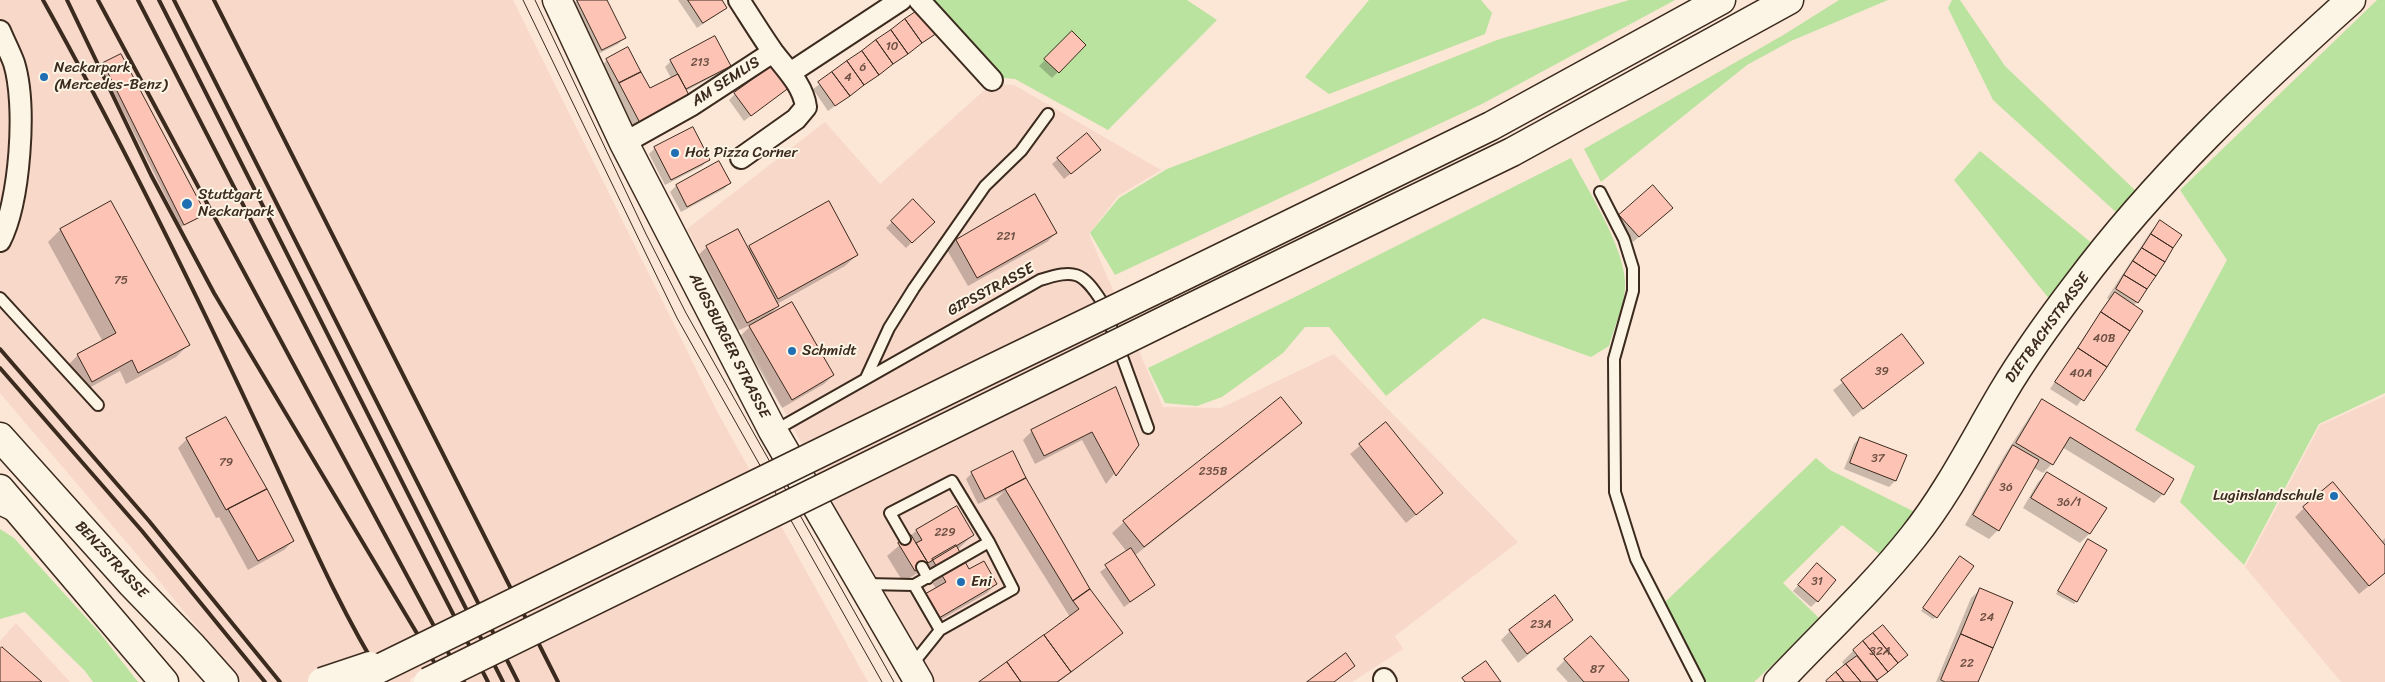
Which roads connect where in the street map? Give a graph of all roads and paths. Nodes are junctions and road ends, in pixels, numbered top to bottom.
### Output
1 (557, 0) edge
2 (739, 0) edge
3 (901, 0) edge
4 (919, 0) edge
5 (1721, 0) edge
6 (1789, 0) edge
7 (2351, 0) edge
8 (0, 31) edge
9 (773, 52) junction
10 (790, 73) junction
11 (992, 80) dead end
12 (1048, 114) dead end
13 (624, 142) junction
14 (741, 158) dead end
15 (1600, 192) dead end
16 (0, 241) edge
17 (0, 298) edge
18 (866, 378) junction
19 (98, 405) dead end
20 (1148, 428) dead end
21 (773, 431) junction
22 (0, 438) edge
23 (5, 499) edge
24 (905, 539) dead end
25 (989, 542) junction
26 (922, 567) dead end
27 (928, 578) junction
28 (862, 584) junction
29 (914, 585) junction
30 (940, 630) junction
31 (414, 652) junction
32 (482, 656) junction
33 (915, 674) edge
34 (164, 682) edge
35 (224, 682) edge
36 (322, 682) edge
37 (352, 682) edge
38 (428, 682) edge
39 (442, 682) edge
40 (1699, 682) edge
41 (1778, 682) edge

1 - 13 main road, AUGSBURGER STRASSE
2 - 9 street, AM SEMLIS
3 - 10 street
4 - 11 street
5 - 31 main road, bridge
6 - 32 main road, bridge
7 - 41 main road, DIETBACHSTRASSE
8 - 16 street
9 - 10 street
9 - 13 street, AM SEMLIS
10 - 14 street
12 - 18 lane
13 - 21 main road, AUGSBURGER STRASSE
15 - 40 lane
17 - 19 lane
18 - 20 lane, GIPSSTRASSE
18 - 21 lane, GIPSSTRASSE
21 - 28 main road, AUGSBURGER STRASSE
22 - 35 main road, BENZSTRASSE
23 - 34 main road
24 - 25 lane
25 - 27 lane
25 - 30 lane
26 - 27 lane
27 - 29 lane
28 - 29 lane
28 - 33 main road, AUGSBURGER STRASSE
29 - 30 lane
30 - 33 lane
31 - 36 main road, bridge
31 - 37 main road, bridge
32 - 38 main road, bridge
32 - 39 main road, bridge

